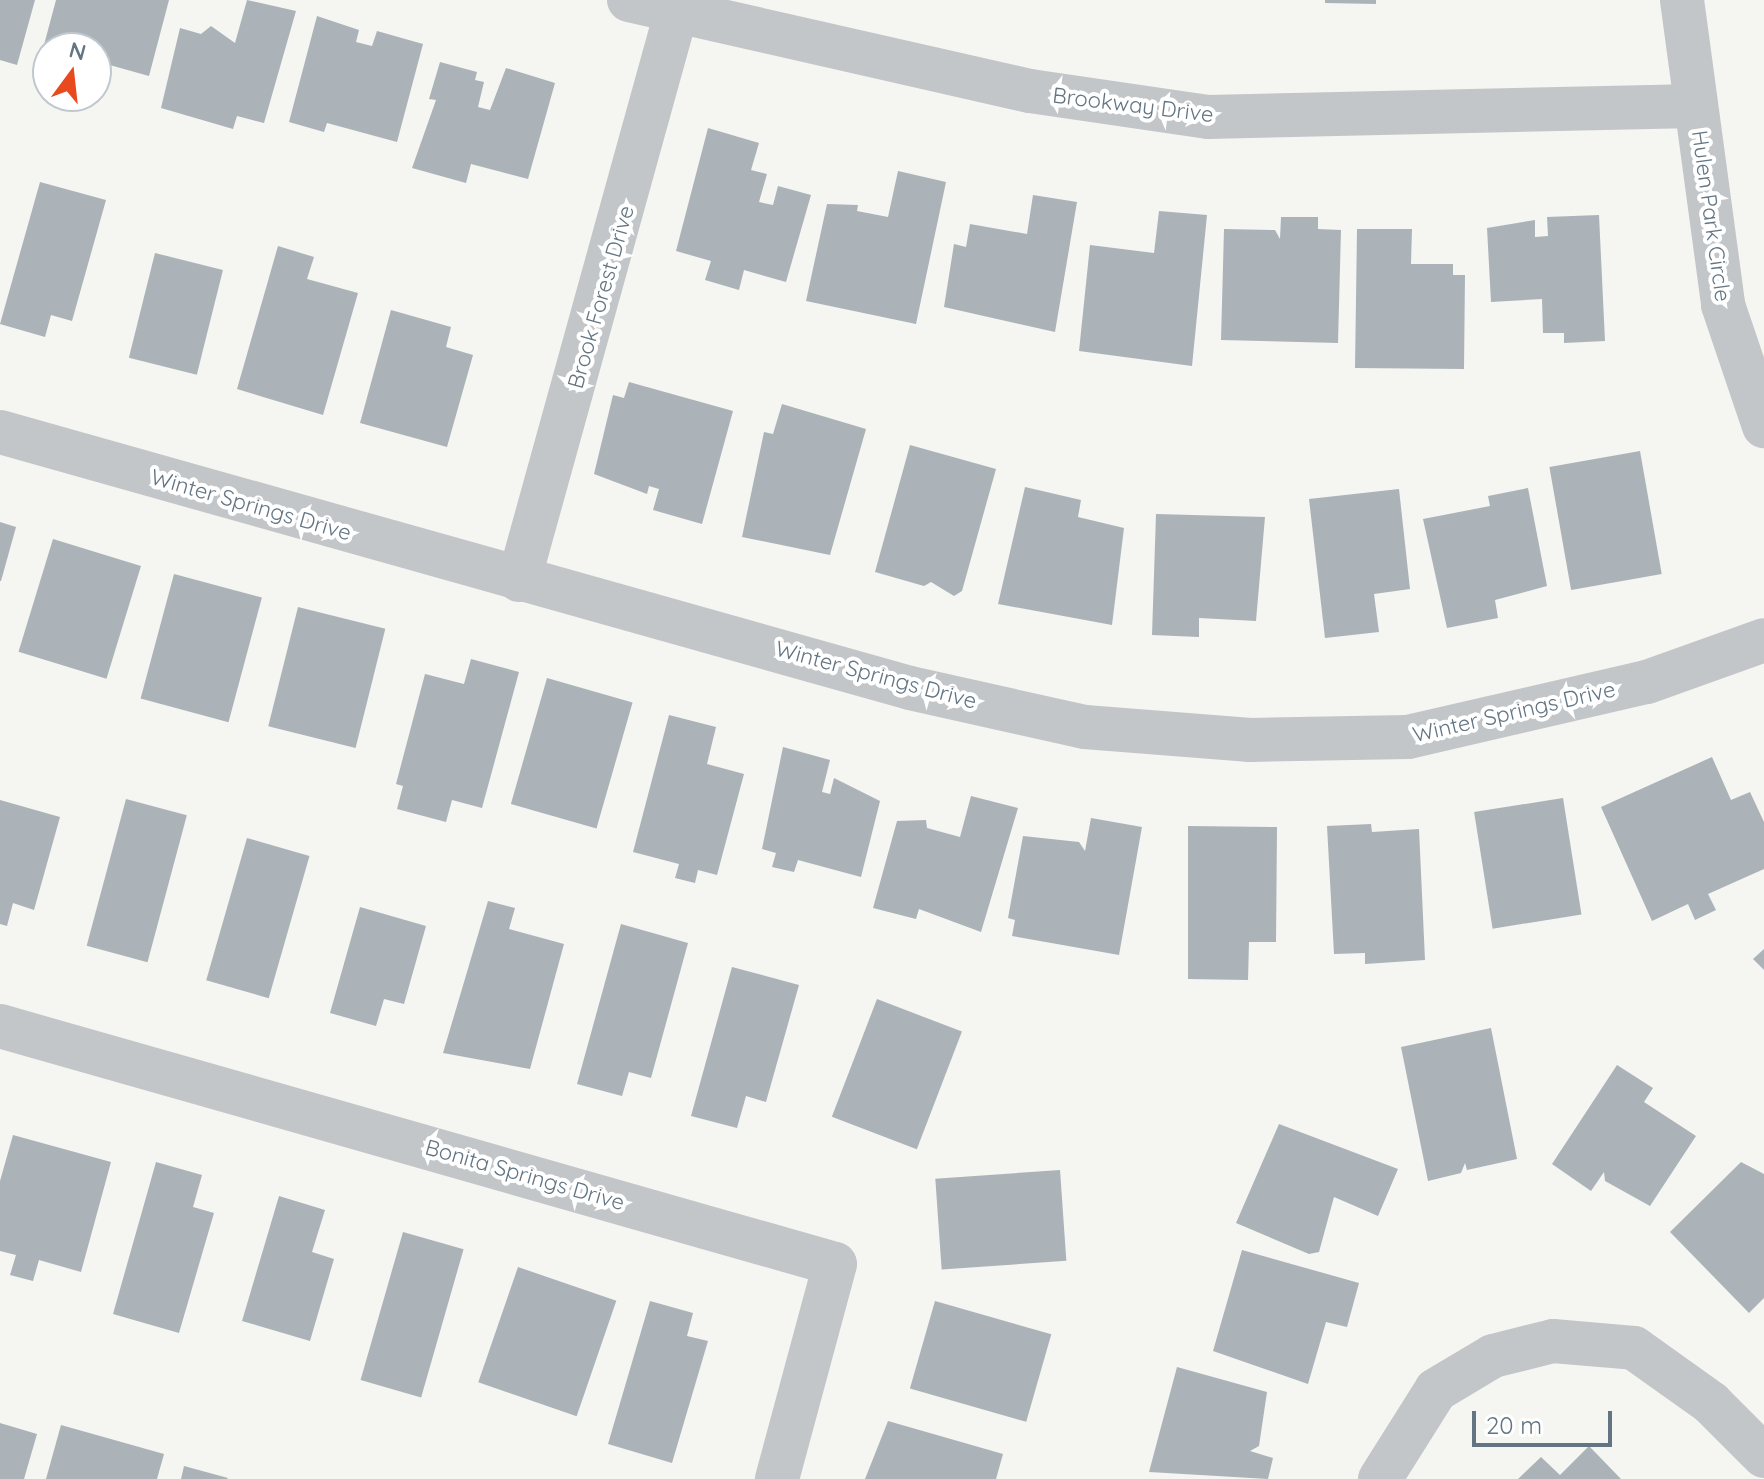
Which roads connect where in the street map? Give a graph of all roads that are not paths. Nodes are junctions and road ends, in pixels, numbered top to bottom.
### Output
1 (629, 0) edge
2 (1682, 0) edge
3 (676, 13) junction
4 (1696, 106) junction
5 (1764, 426) edge
6 (0, 432) edge
7 (519, 580) junction
8 (1764, 640) edge
9 (0, 1026) edge
10 (1764, 1456) edge
11 (777, 1479) edge
12 (1380, 1479) edge

1 - 3 street, Brookway Drive
2 - 4 street, Hulen Park Circle
3 - 4 street, Brookway Drive
3 - 7 street, Brook Forest Drive
4 - 5 street, Hulen Park Circle
6 - 7 street, Winter Springs Drive
7 - 8 street, Winter Springs Drive
9 - 11 street, Bonita Springs Drive
10 - 12 street

